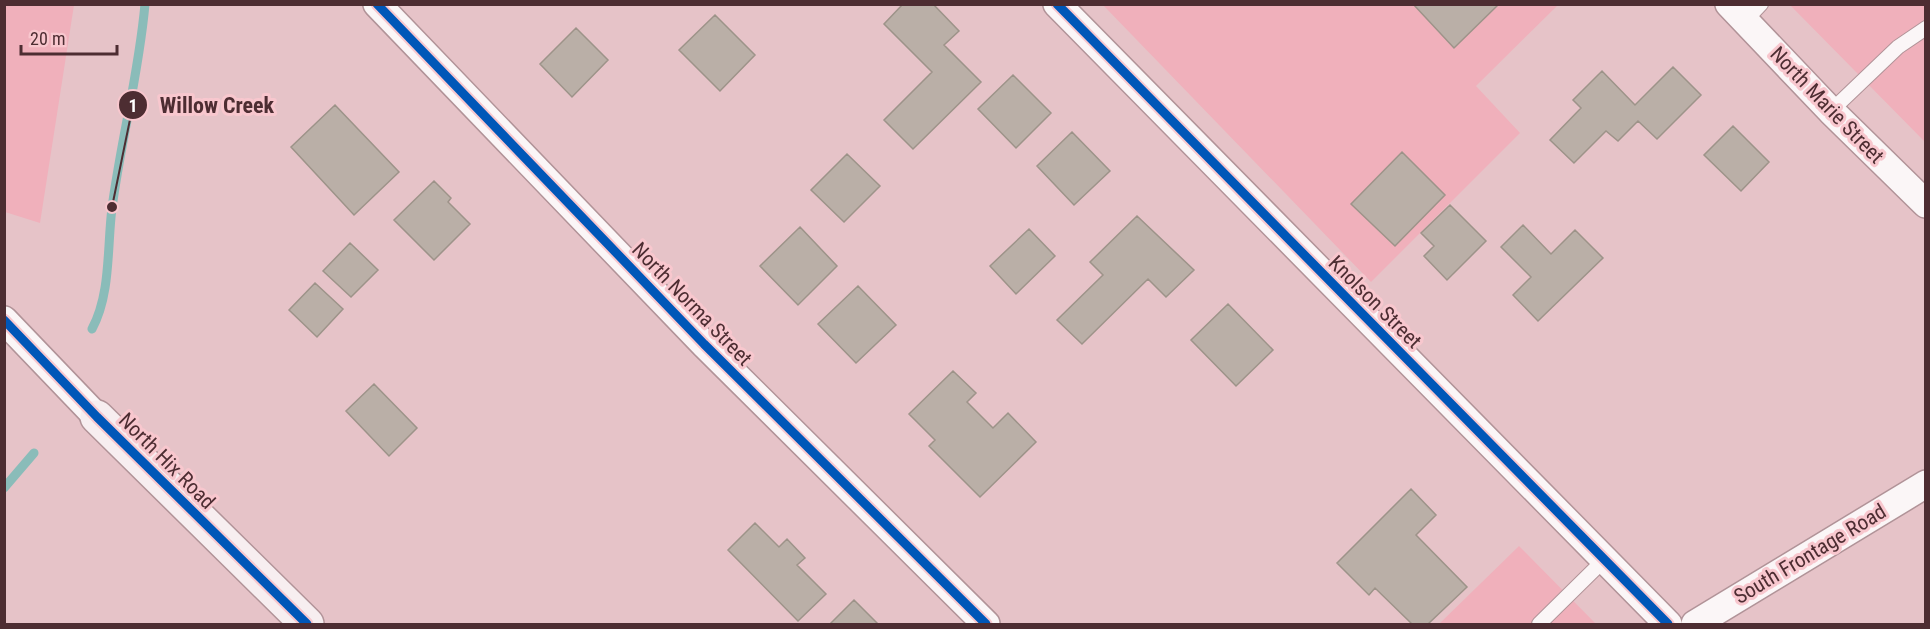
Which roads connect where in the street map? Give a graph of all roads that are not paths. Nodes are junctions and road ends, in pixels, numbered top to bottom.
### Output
1 (377, 4) edge
2 (1057, 4) edge
3 (1745, 10) edge
4 (1926, 28) edge
5 (1831, 111) junction
6 (1926, 204) edge
7 (9, 334) edge
8 (97, 417) joint
9 (1926, 484) edge
10 (1604, 560) junction
11 (299, 622) edge
12 (986, 624) edge
13 (1539, 624) edge
14 (1668, 624) edge
15 (1695, 624) edge

1 - 12 street, North Norma Street
2 - 10 street, Knolson Street
3 - 5 street, North Marie Street
4 - 5 lane
5 - 6 street, North Marie Street
7 - 8 street, North Hix Road
8 - 11 street, North Hix Road
9 - 15 street, South Frontage Road
10 - 13 lane
10 - 14 street, Knolson Street

